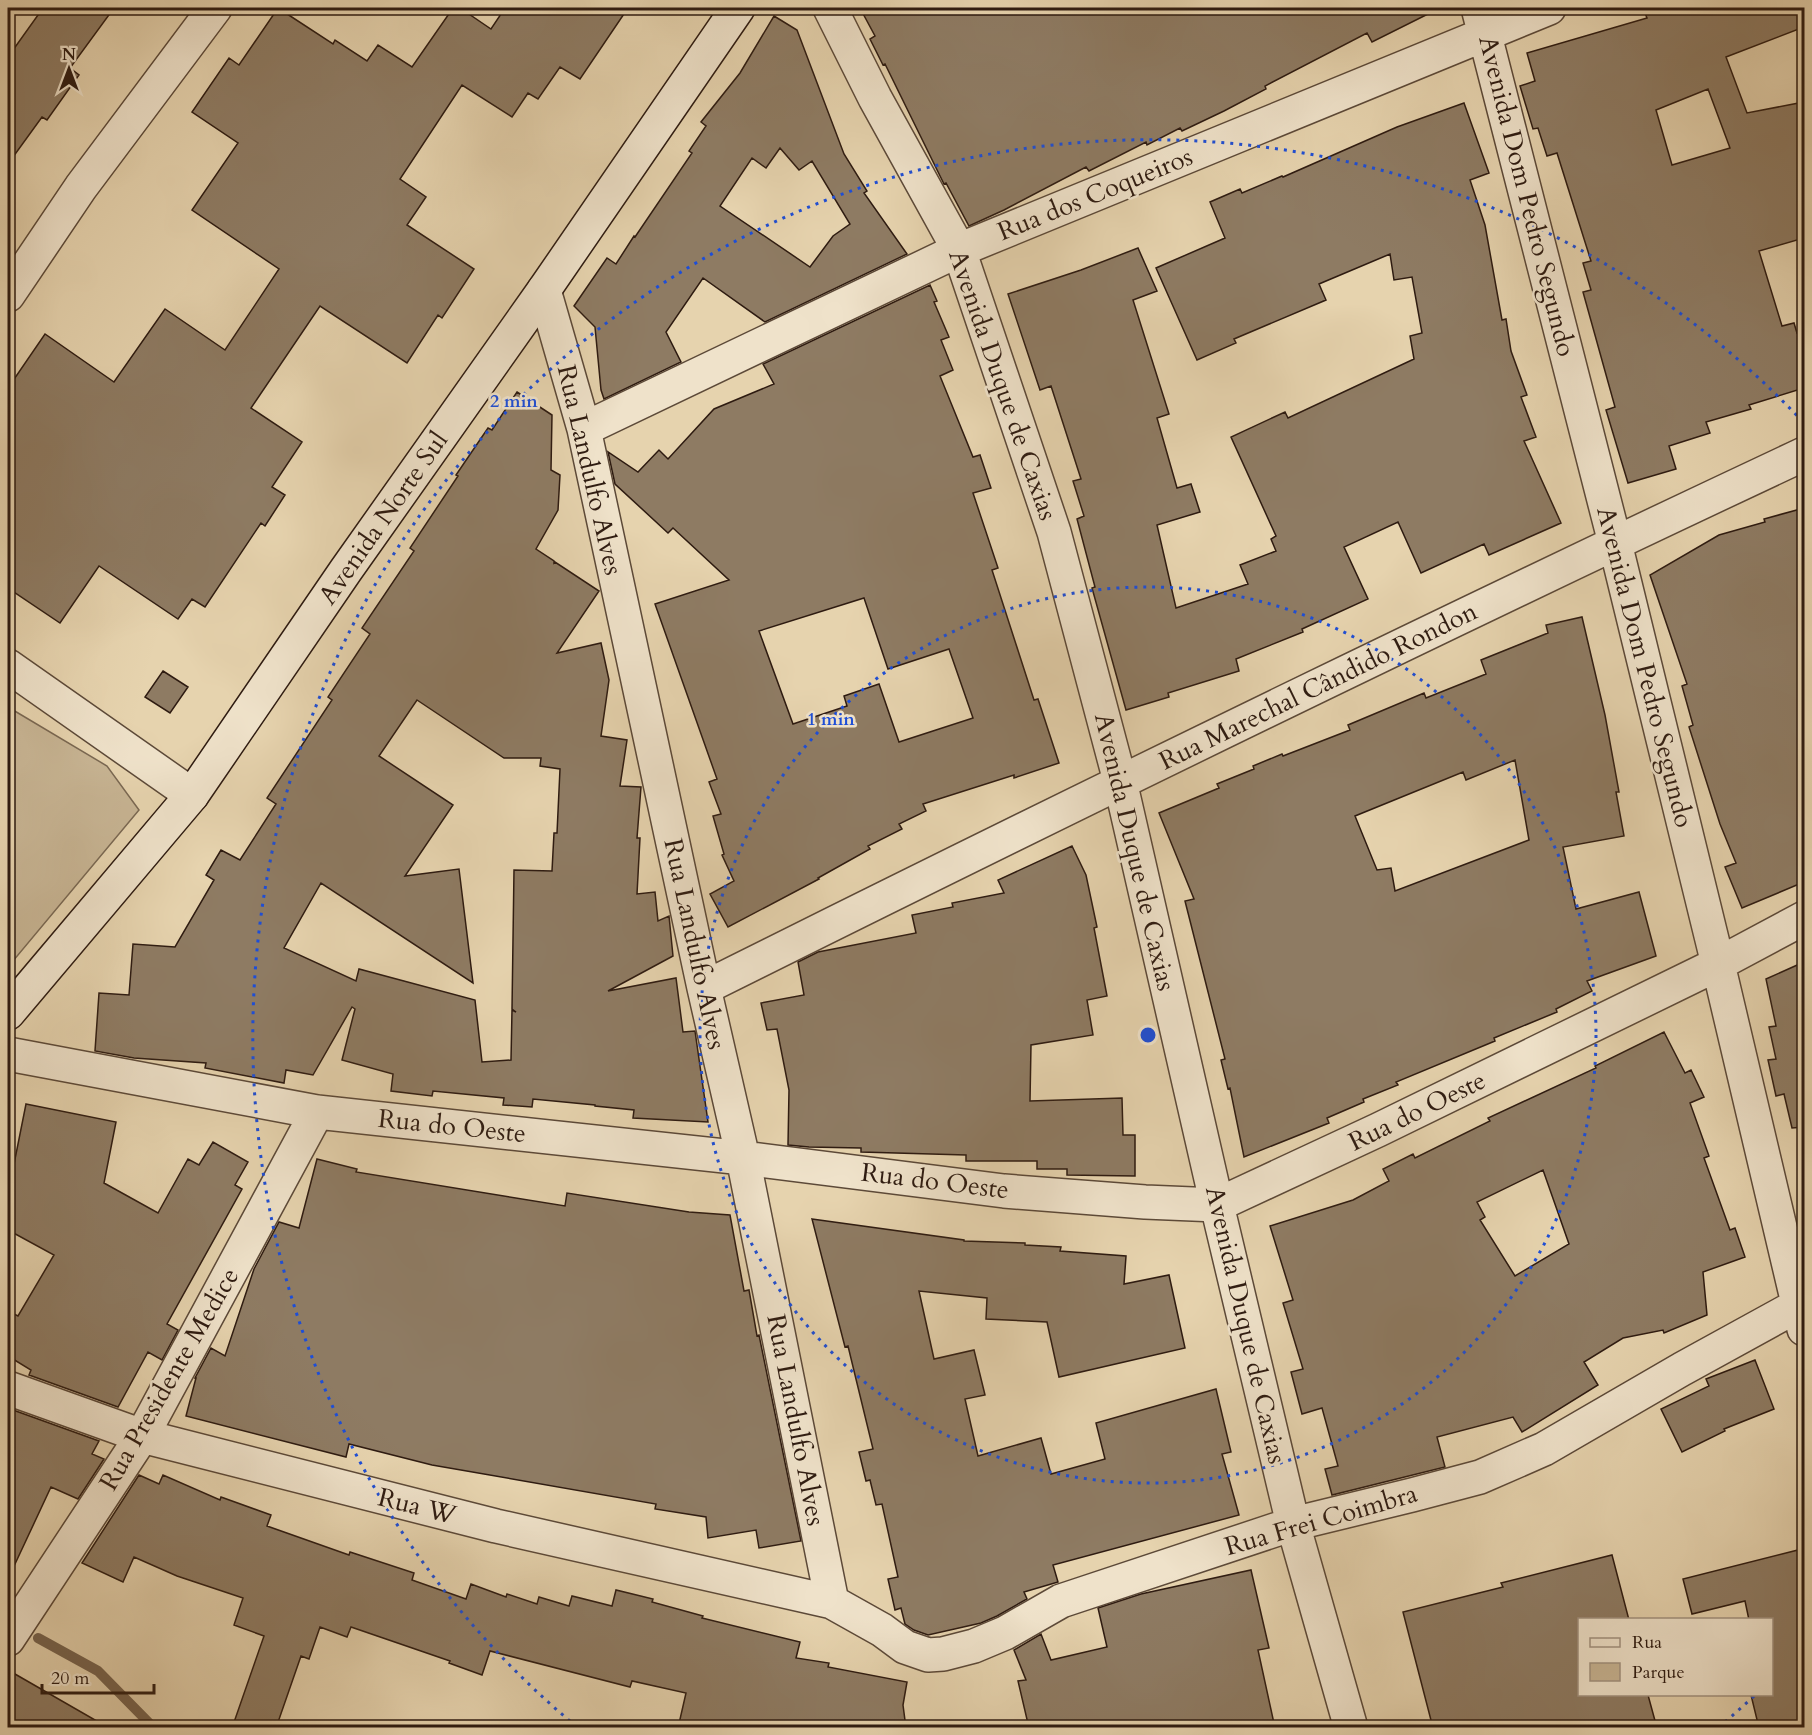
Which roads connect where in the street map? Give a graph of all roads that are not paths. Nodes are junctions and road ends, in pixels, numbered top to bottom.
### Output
1 (215, 8) edge
2 (738, 8) edge
3 (830, 8) edge
4 (1549, 8) edge
5 (1482, 21) edge
6 (959, 250) junction
7 (544, 290) junction
8 (8, 295) edge
9 (584, 429) junction
10 (1804, 454) edge
11 (1615, 543) junction
12 (8, 666) edge
13 (1120, 781) junction
14 (192, 795) junction
15 (1804, 918) edge
16 (1718, 964) junction
17 (704, 988) junction
18 (8, 1013) edge
19 (8, 1054) edge
20 (317, 1112) junction
21 (743, 1158) junction
22 (1217, 1205) junction
23 (1803, 1308) edge
24 (8, 1388) edge
25 (142, 1436) junction
26 (1293, 1524) junction
27 (832, 1602) junction
28 (8, 1639) edge
29 (1351, 1728) edge

1 - 8 street
2 - 7 street, Avenida Norte Sul
3 - 6 street, Avenida Duque de Caxias
4 - 5 street, Rua dos Coqueiros
5 - 6 street, Rua dos Coqueiros
5 - 11 street, Avenida Dom Pedro Segundo
6 - 9 street, Rua dos Coqueiros
6 - 13 street, Avenida Duque de Caxias
7 - 9 street, Rua Landulfo Alves
7 - 14 street, Avenida Norte Sul
9 - 17 street, Rua Landulfo Alves
10 - 11 street, Rua Marechal Cândido Rondon
11 - 13 street, Rua Marechal Cândido Rondon
11 - 16 street, Avenida Dom Pedro Segundo
12 - 14 street
13 - 17 street, Rua Marechal Cândido Rondon
13 - 22 street, Avenida Duque de Caxias
14 - 18 street, Avenida Norte Sul
15 - 16 street, Rua do Oeste
16 - 22 street, Rua do Oeste
16 - 23 street, Avenida Dom Pedro Segundo
17 - 21 street, Rua Landulfo Alves
19 - 20 street, Rua do Oeste
20 - 21 street, Rua do Oeste
20 - 25 street, Rua Presidente Medice
21 - 22 street, Rua do Oeste
21 - 27 street, Rua Landulfo Alves
22 - 26 street, Avenida Duque de Caxias
23 - 26 street, Rua Frei Coimbra
24 - 25 street, Rua W
25 - 27 street, Rua W
25 - 28 street, Rua Presidente Medice
26 - 27 street, Rua Frei Coimbra
26 - 29 street, Avenida Duque de Caxias

